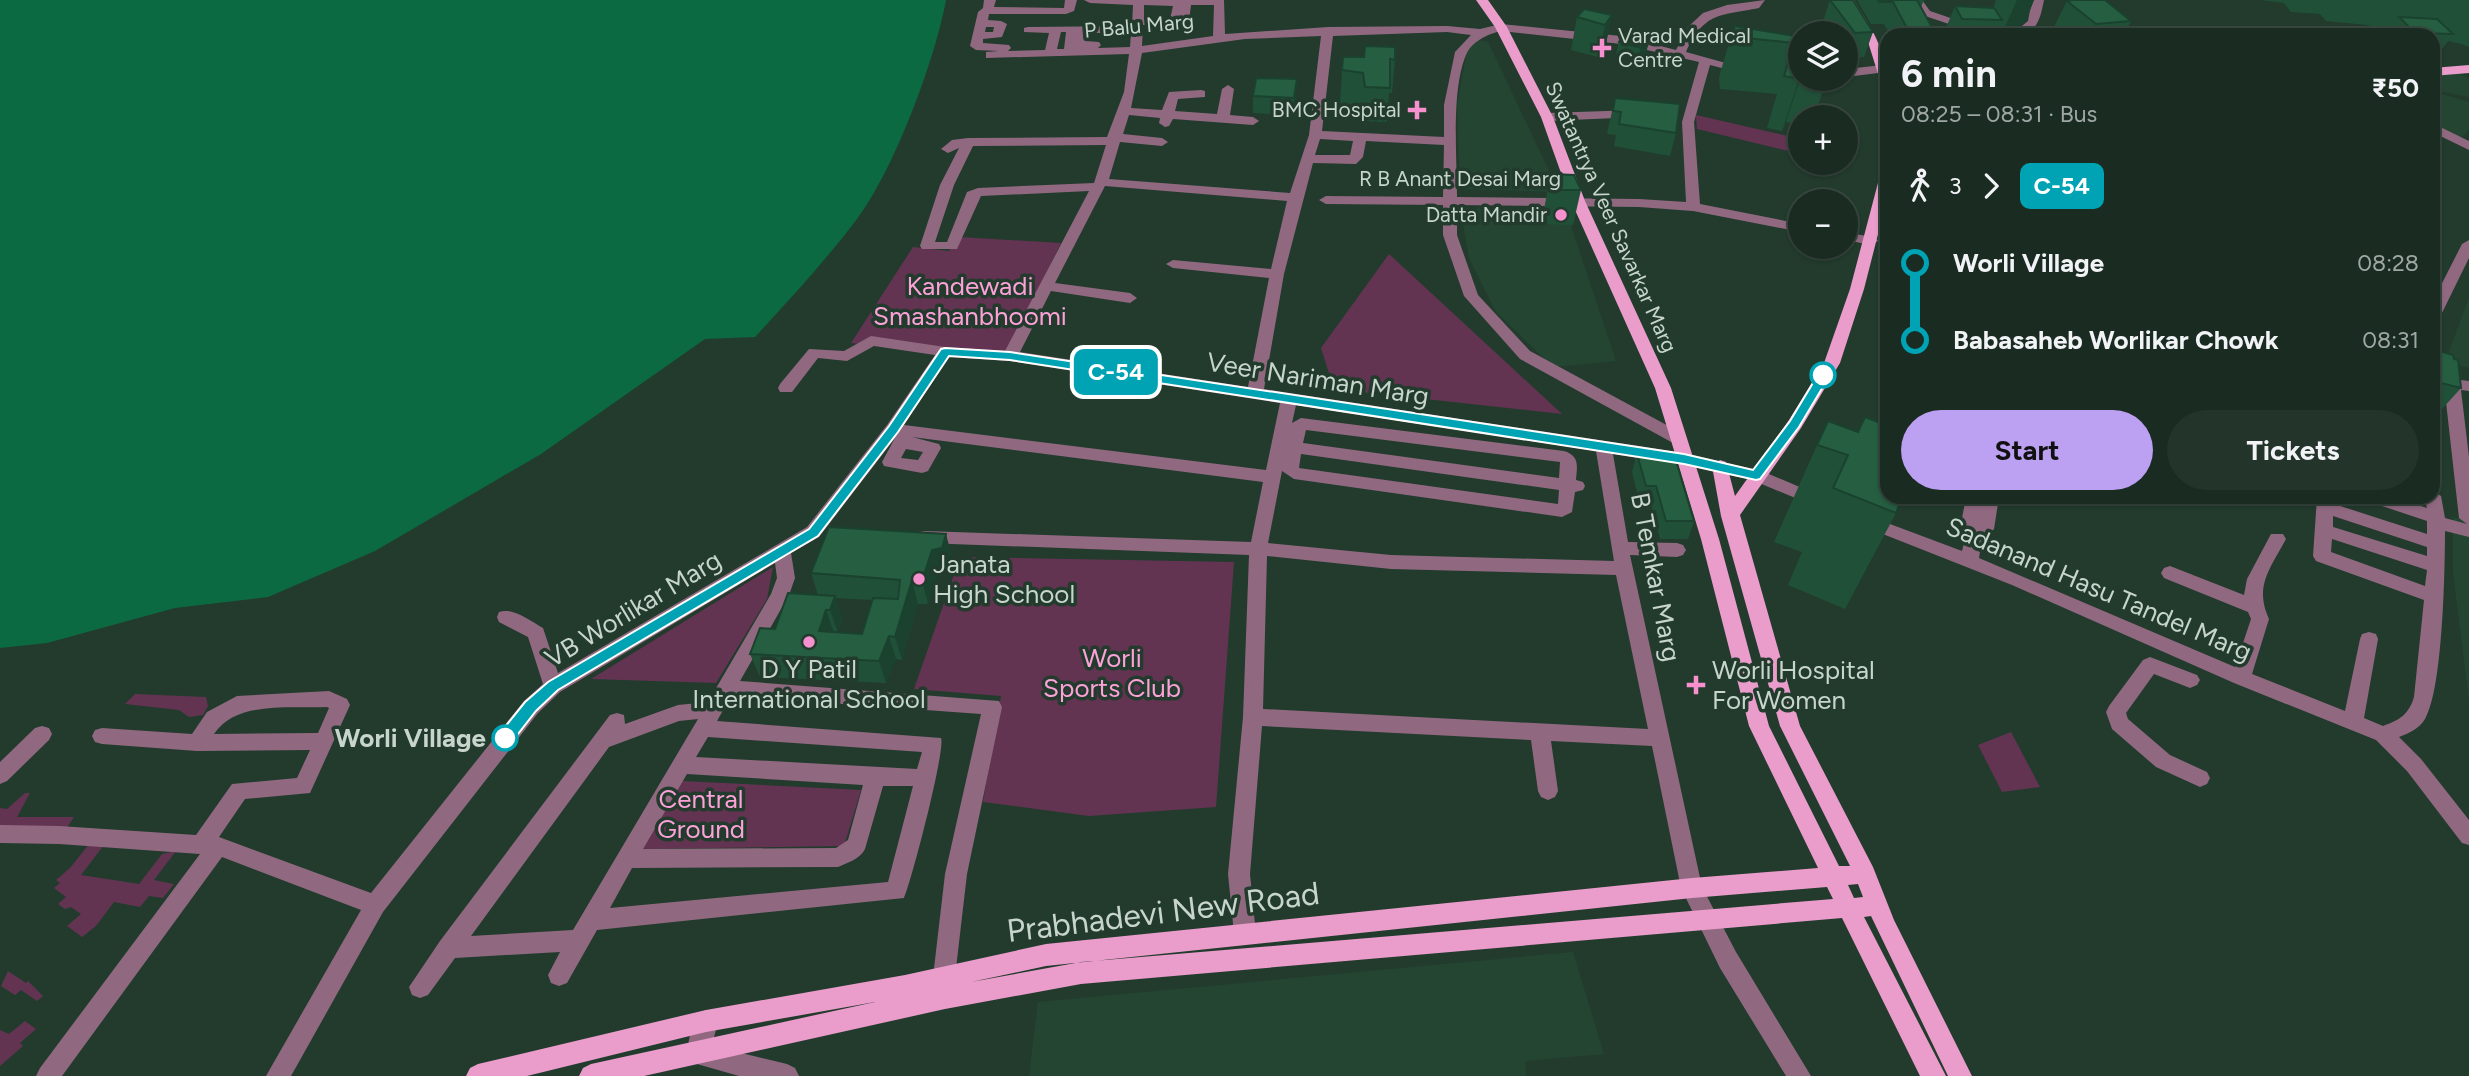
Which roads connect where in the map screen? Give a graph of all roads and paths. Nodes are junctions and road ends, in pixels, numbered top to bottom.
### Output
1 (1071, 0) edge
2 (1090, 0) edge
3 (1136, 0) edge
4 (1482, 0) edge
5 (1759, 0) edge
6 (1848, 0) edge
7 (1916, 0) edge
8 (2038, 0) edge
9 (1718, 4) edge
10 (989, 5) edge
11 (1033, 5) edge
12 (1054, 10) junction
13 (981, 23) junction
14 (1135, 26) junction
15 (1501, 27) junction
16 (1972, 28) edge
17 (2026, 28) edge
18 (1050, 30) junction
19 (1028, 31) dead end
20 (1328, 31) junction
21 (1480, 33) junction
22 (978, 36) junction
23 (1046, 50) junction
24 (1136, 50) junction
25 (990, 55) dead end
26 (1679, 55) junction
27 (1880, 59) edge
28 (1705, 61) junction
29 (2469, 69) edge
30 (2440, 71) edge
31 (1757, 72) edge
32 (1858, 73) edge
33 (1880, 73) edge
34 (1227, 89) dead end
35 (1201, 94) dead end
36 (1123, 111) junction
37 (1649, 116) edge
38 (1547, 117) junction
39 (1223, 118) junction
40 (1166, 119) junction
41 (1253, 121) dead end
42 (2440, 131) edge
43 (1315, 135) junction
44 (1360, 137) junction
45 (1113, 139) junction
46 (1449, 141) junction
47 (968, 142) junction
48 (1162, 142) dead end
49 (2469, 145) edge
50 (948, 149) dead end
51 (1307, 161) junction
52 (1357, 165) dead end
53 (1099, 184) junction
54 (1295, 198) junction
55 (1450, 199) junction
56 (1326, 200) dead end
57 (1578, 201) junction
58 (1693, 207) junction
59 (1880, 218) edge
60 (1788, 225) edge
61 (1858, 236) edge
62 (1877, 237) edge
63 (2469, 244) edge
64 (1173, 264) dead end
65 (1277, 274) junction
66 (1045, 286) junction
67 (1130, 298) dead end
68 (2440, 303) edge
69 (945, 352) junction
70 (1010, 356) junction
71 (2469, 386) edge
72 (786, 388) dead end
73 (1255, 394) junction
74 (1289, 399) junction
75 (1362, 432) junction
76 (901, 434) junction
77 (1679, 439) junction
78 (1432, 440) junction
79 (1288, 446) junction
80 (1604, 449) junction
81 (1504, 450) junction
82 (1357, 456) junction
83 (1684, 459) junction
84 (1429, 466) junction
85 (1720, 466) junction
86 (1756, 475) junction
87 (1501, 476) junction
88 (1272, 477) junction
89 (2466, 477) edge
90 (1353, 482) junction
91 (1572, 486) junction
92 (1426, 492) junction
93 (1499, 502) junction
94 (1974, 504) edge
95 (1989, 504) edge
96 (2326, 504) edge
97 (2331, 504) edge
98 (2404, 504) edge
99 (1830, 507) dead end
100 (2435, 511) edge
101 (1730, 516) junction
102 (1854, 516) edge
103 (2469, 518) edge
104 (2323, 530) junction
105 (2469, 531) edge
106 (813, 533) junction
107 (841, 534) edge
108 (911, 536) edge
109 (2277, 540) dead end
110 (2435, 543) junction
111 (1620, 548) junction
112 (1258, 549) junction
113 (1677, 550) dead end
114 (782, 551) junction
115 (1971, 552) junction
116 (2436, 566) junction
117 (1624, 568) junction
118 (2170, 573) dead end
119 (2434, 596) junction
120 (2254, 607) junction
121 (506, 617) dead end
122 (2369, 639) dead end
123 (2198, 659) junction
124 (2241, 678) junction
125 (553, 686) junction
126 (725, 688) junction
127 (1253, 717) junction
128 (707, 719) junction
129 (617, 721) dead end
130 (2353, 722) junction
131 (1540, 732) junction
132 (42, 734) dead end
133 (2383, 734) junction
134 (102, 736) dead end
135 (1658, 738) junction
136 (324, 741) junction
137 (602, 741) junction
138 (197, 743) junction
139 (680, 765) junction
140 (0, 775) edge
141 (875, 777) junction
142 (928, 778) junction
143 (2200, 778) dead end
144 (1548, 790) dead end
145 (0, 834) edge
146 (2469, 836) edge
147 (210, 845) junction
148 (626, 859) junction
149 (1865, 874) junction
150 (1830, 875) junction
151 (1692, 888) junction
152 (375, 905) junction
153 (1877, 906) junction
154 (1846, 907) junction
155 (1706, 918) junction
156 (591, 920) junction
157 (1245, 934) junction
158 (579, 940) junction
159 (448, 948) junction
160 (559, 975) dead end
161 (944, 977) junction
162 (420, 987) dead end
163 (706, 1021) junction
164 (698, 1055) junction
165 (48, 1076) edge
166 (278, 1076) edge
167 (478, 1076) edge
168 (591, 1076) edge
169 (787, 1076) edge
170 (1799, 1076) edge
171 (1934, 1076) edge
172 (1960, 1076) edge

1 - 12 street
2 - 3 street
3 - 14 street
3 - 14 street
4 - 15 main road, Swatantrya Veer Savarkar Marg
5 - 9 street
6 - 27 main road
7 - 16 street
8 - 17 street
9 - 26 street
10 - 11 street
10 - 13 street
11 - 12 street
12 - 18 street
13 - 22 street
13 - 22 street
14 - 24 street
15 - 21 street, P Balu Marg
15 - 26 street
15 - 38 main road, Swatantrya Veer Savarkar Marg
18 - 19 street
18 - 23 street
20 - 21 street, P Balu Marg
20 - 24 street, P Balu Marg
20 - 43 street
21 - 46 street
22 - 23 street
23 - 24 street, P Balu Marg
23 - 25 street, P Balu Marg
24 - 36 street
26 - 28 street
28 - 31 street
28 - 58 street
29 - 30 main road
32 - 33 street
34 - 39 street
35 - 40 street
36 - 40 street
36 - 45 street
37 - 38 street
38 - 57 main road, Swatantrya Veer Savarkar Marg
39 - 40 street
39 - 41 street
42 - 49 street
43 - 44 street
43 - 51 street
44 - 46 street
44 - 51 street
45 - 47 street
45 - 48 street
45 - 53 street
46 - 55 street
47 - 50 street
47 - 53 street
51 - 52 street
51 - 54 street
53 - 54 street
53 - 66 street
54 - 65 street
55 - 56 street, R B Anant Desai Marg
55 - 57 street, R B Anant Desai Marg
55 - 77 street
57 - 58 street, R B Anant Desai Marg
57 - 77 main road, Swatantrya Veer Savarkar Marg
58 - 60 street, R B Anant Desai Marg
59 - 62 main road
61 - 62 street
62 - 86 main road
63 - 68 street
64 - 65 street
65 - 73 street
66 - 67 street
66 - 70 street
69 - 70 street, Veer Nariman Marg
69 - 72 street, Veer Nariman Marg
69 - 76 street, VB Worlikar Marg
70 - 73 street, Veer Nariman Marg
71 - 89 street
73 - 74 street, Veer Nariman Marg
74 - 79 street
74 - 80 street, Veer Nariman Marg
75 - 78 street
75 - 79 street
75 - 82 street
76 - 88 street
76 - 106 street, VB Worlikar Marg
77 - 83 main road, Swatantrya Veer Savarkar Marg
78 - 81 street
78 - 84 street
79 - 82 street
79 - 88 street
79 - 90 street
80 - 83 street, Veer Nariman Marg
80 - 111 street, B Temkar Marg
81 - 87 street
81 - 91 street
82 - 84 street
82 - 90 street
83 - 85 street, Veer Nariman Marg
83 - 150 main road, Swatantrya Veer Savarkar Marg
84 - 87 street
84 - 92 street
85 - 86 street, Veer Nariman Marg
85 - 101 main road
86 - 99 street
86 - 101 main road
87 - 91 street
87 - 93 street
88 - 112 street
89 - 103 street
90 - 92 street
91 - 93 street
92 - 93 street
94 - 115 street
95 - 115 street
96 - 104 street
97 - 110 street
98 - 100 street
100 - 103 street
100 - 105 street
100 - 110 street
101 - 149 main road
102 - 115 street, Sadanand Hasu Tandel Marg
104 - 116 street
104 - 119 street
106 - 107 street
106 - 114 street, VB Worlikar Marg
108 - 112 street
109 - 120 street
110 - 116 street
111 - 113 street
111 - 117 street, B Temkar Marg
112 - 117 street
112 - 127 street
114 - 125 street, VB Worlikar Marg
114 - 126 street
115 - 123 street, Sadanand Hasu Tandel Marg
116 - 119 street
117 - 135 street, B Temkar Marg
118 - 120 street
119 - 133 street
120 - 124 street
121 - 125 street
122 - 130 street
123 - 124 street, Sadanand Hasu Tandel Marg
123 - 143 street
124 - 130 street, Sadanand Hasu Tandel Marg
125 - 152 street, VB Worlikar Marg
126 - 128 street
126 - 161 street
127 - 131 street
127 - 157 street
128 - 137 street
128 - 139 street
128 - 142 street
129 - 137 street
130 - 133 street, Sadanand Hasu Tandel Marg
131 - 135 street
131 - 144 street
132 - 140 street
133 - 146 street
134 - 138 street
135 - 151 street, B Temkar Marg
136 - 138 street
136 - 138 street
136 - 147 street
137 - 159 street
139 - 141 street
139 - 148 street
141 - 142 street
141 - 148 street
142 - 156 street
145 - 147 street
147 - 152 street
147 - 165 street
148 - 156 street
149 - 150 main road, Prabhadevi New Road
149 - 153 main road
150 - 151 main road, Prabhadevi New Road
150 - 154 main road, Swatantrya Veer Savarkar Marg
151 - 155 street, B Temkar Marg
151 - 157 main road, Prabhadevi New Road
152 - 166 street, VB Worlikar Marg
153 - 154 main road, Prabhadevi New Road
153 - 172 main road
154 - 155 main road, Prabhadevi New Road
154 - 171 main road, Swatantrya Veer Savarkar Marg
155 - 164 main road, Prabhadevi New Road
155 - 170 street, B Temkar Marg
156 - 158 street
157 - 161 main road, Prabhadevi New Road
158 - 159 street
158 - 160 street
159 - 162 street
161 - 163 main road, Prabhadevi New Road
163 - 164 street
163 - 167 main road, Prabhadevi New Road
164 - 168 main road, Prabhadevi New Road
164 - 169 street

